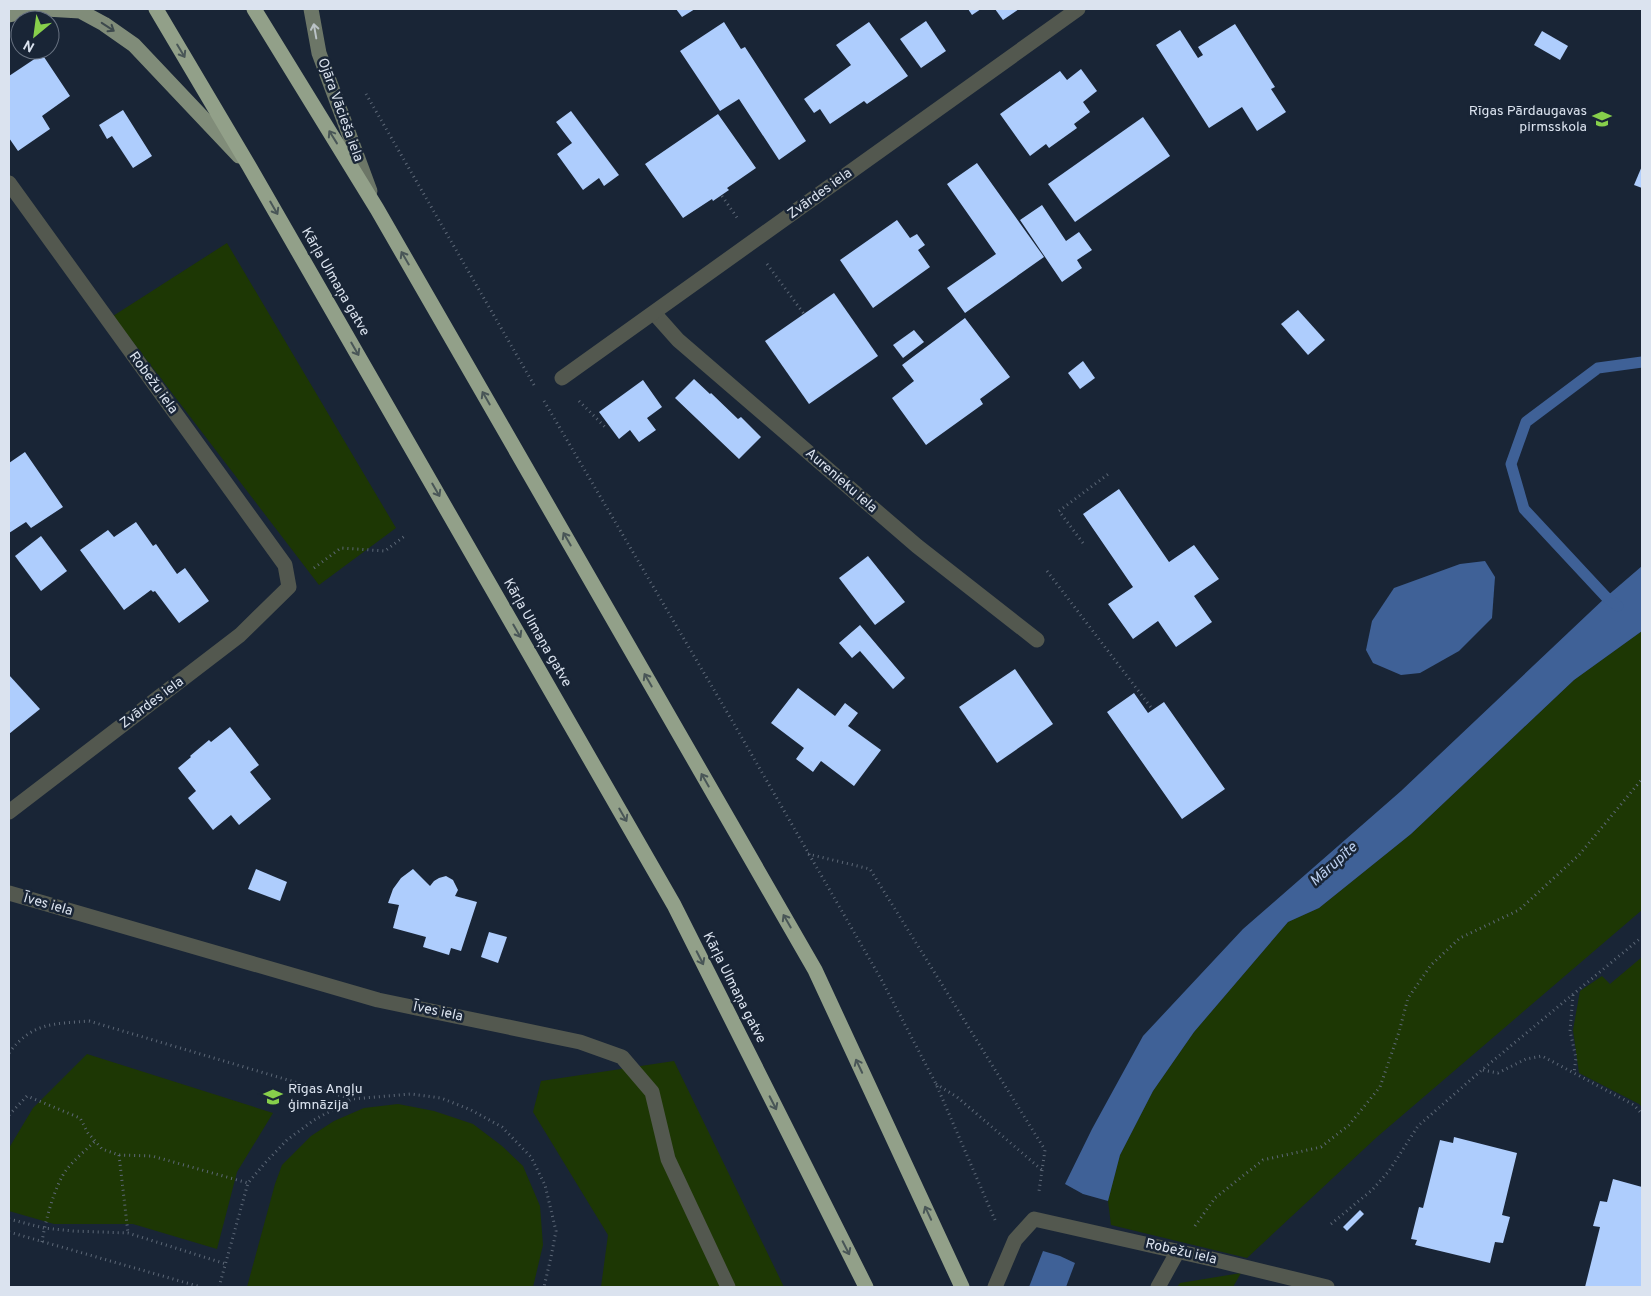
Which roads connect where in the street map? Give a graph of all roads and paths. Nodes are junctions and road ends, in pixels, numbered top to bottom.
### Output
1 (39, 9) edge
2 (46, 9) edge
3 (156, 9) edge
4 (254, 9) edge
5 (311, 9) edge
6 (1078, 9) edge
7 (9, 16) edge
8 (361, 86) dead end
9 (249, 166) junction
10 (9, 183) edge
11 (377, 209) junction
12 (654, 313) junction
13 (562, 378) joint
14 (535, 386) dead end
15 (540, 395) dead end
16 (606, 428) dead end
17 (1111, 472) dead end
18 (406, 535) dead end
19 (1083, 543) dead end
20 (1047, 571) dead end
21 (289, 587) junction
22 (1037, 640) dead end
23 (1152, 710) dead end
24 (1642, 779) edge
25 (9, 812) edge
26 (808, 854) junction
27 (9, 893) edge
28 (1642, 937) edge
29 (1573, 994) junction
30 (9, 1053) edge
31 (1483, 1070) junction
32 (1574, 1073) junction
33 (936, 1084) junction
34 (352, 1099) junction
35 (1642, 1114) edge
36 (9, 1115) edge
37 (95, 1141) junction
38 (119, 1155) junction
39 (1042, 1171) junction
40 (248, 1183) junction
41 (982, 1191) dead end
42 (9, 1219) edge
43 (1034, 1219) junction
44 (1331, 1224) dead end
45 (44, 1228) junction
46 (9, 1232) edge
47 (128, 1233) junction
48 (42, 1242) junction
49 (1178, 1251) junction
50 (226, 1264) junction
51 (201, 1287) edge
52 (219, 1287) edge
53 (544, 1287) edge
54 (728, 1287) edge
55 (866, 1287) edge
56 (962, 1287) edge
57 (995, 1287) edge
58 (1158, 1287) edge
59 (1327, 1287) edge

1 - 7 main road
2 -> 9 main road
3 -> 9 highway, Kārļa Ulmaņa gatve
11 -> 4 highway
11 -> 5 main road, Ojāra Vācieša iela
6 - 12 street, Zvārdes iela
8 - 14 path
9 -> 55 highway, Kārļa Ulmaņa gatve
10 - 21 street, Robežu iela
56 -> 11 highway
12 - 13 street, Zvārdes iela
12 - 22 street, Aurenieku iela
13 - 16 path
15 - 26 path
17 - 19 path
18 - 21 path
20 - 23 path
21 - 25 street, Zvārdes iela
24 - 49 path
26 - 33 path
26 - 39 path
27 - 54 street, Īves iela
28 - 29 path
29 - 31 path
29 - 32 path
30 - 34 path
31 - 32 path
31 - 44 path
32 - 35 path
33 - 39 path
33 - 41 path
34 - 40 path
34 - 53 path
36 - 37 path
37 - 38 path
37 - 45 path
38 - 40 path
38 - 47 path
39 - 43 path
40 - 50 path
42 - 45 path
43 - 49 street, Robežu iela
43 - 57 street
45 - 47 path
45 - 48 path
46 - 48 path
47 - 50 path
48 - 51 path
49 - 58 street
49 - 59 street, Robežu iela
50 - 52 path

